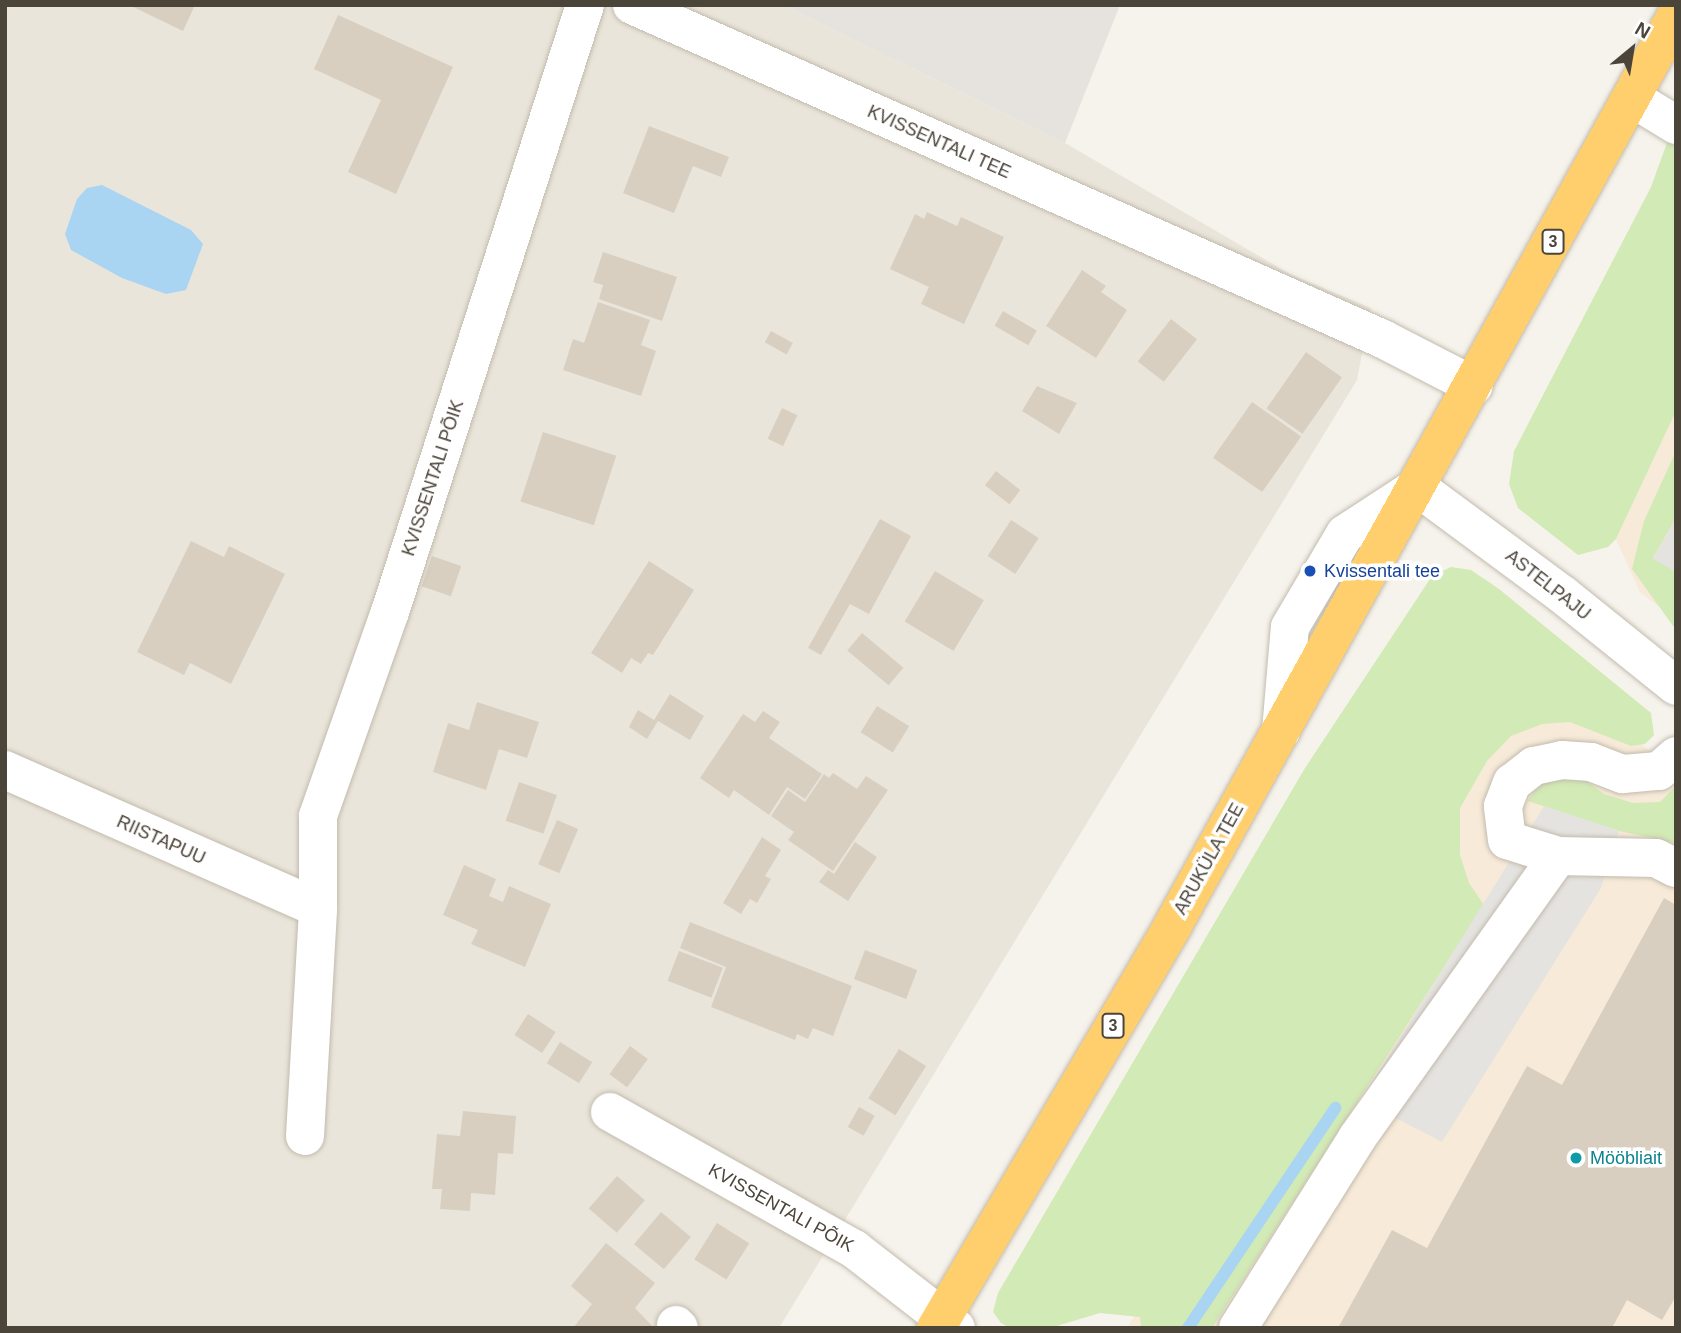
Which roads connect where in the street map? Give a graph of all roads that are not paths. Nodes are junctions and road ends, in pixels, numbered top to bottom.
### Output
1 (585, 5) edge
2 (632, 5) edge
3 (1676, 16) edge
4 (1633, 98) junction
5 (1676, 125) edge
6 (1474, 386) junction
7 (1417, 487) junction
8 (1676, 686) edge
9 (1676, 756) edge
10 (5, 770) edge
11 (1558, 856) junction
12 (1676, 868) edge
13 (318, 908) junction
14 (610, 1112) dead end
15 (305, 1136) dead end
16 (945, 1325) edge
17 (1238, 1328) edge

1 - 13 street, KVISSENTALI PÕIK
2 - 6 street, KVISSENTALI TEE
3 - 4 highway, 3
4 - 5 street
4 - 6 highway, 3
6 - 7 highway, ARUKÜLA TEE / 3
7 - 8 street, ASTELPAJU
7 - 16 highway, ARUKÜLA TEE / 3
9 - 11 street
10 - 13 street, RIISTAPUU
11 - 12 street
11 - 17 street
13 - 15 street, KVISSENTALI PÕIK
14 - 16 street, KVISSENTALI PÕIK

